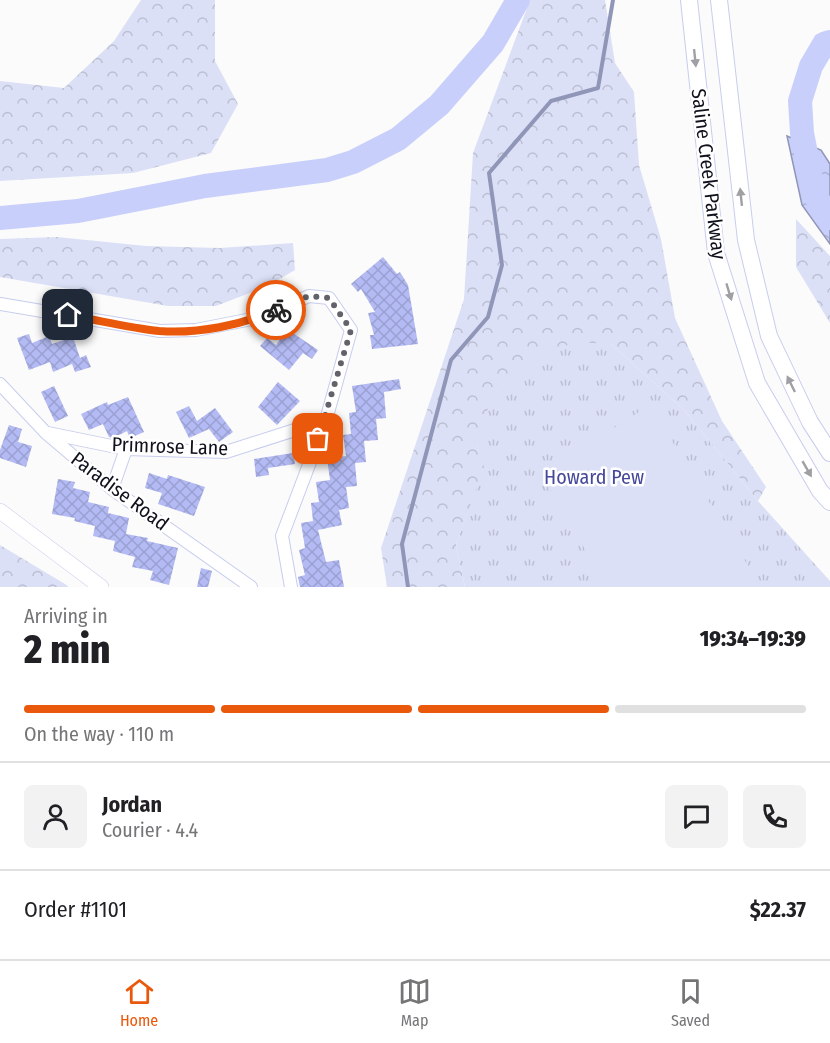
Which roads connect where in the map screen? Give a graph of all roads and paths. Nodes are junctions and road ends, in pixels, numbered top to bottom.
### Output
1 (689, 0) edge
2 (719, 0) edge
3 (0, 304) edge
4 (0, 384) edge
5 (326, 420) junction
6 (46, 433) junction
7 (126, 449) junction
8 (830, 453) edge
9 (112, 489) junction
10 (830, 502) edge
11 (0, 511) edge
12 (101, 587) edge
13 (251, 587) edge
14 (291, 587) edge

1 -> 10 main road, Saline Creek Parkway
8 -> 2 main road, Saline Creek Parkway
3 - 5 street
4 - 6 street, Paradise Road
5 - 7 street, Primrose Lane
5 - 14 street
6 - 7 street, Primrose Lane
6 - 9 street, Paradise Road
7 - 9 street
9 - 13 street, Paradise Road
11 - 12 street

